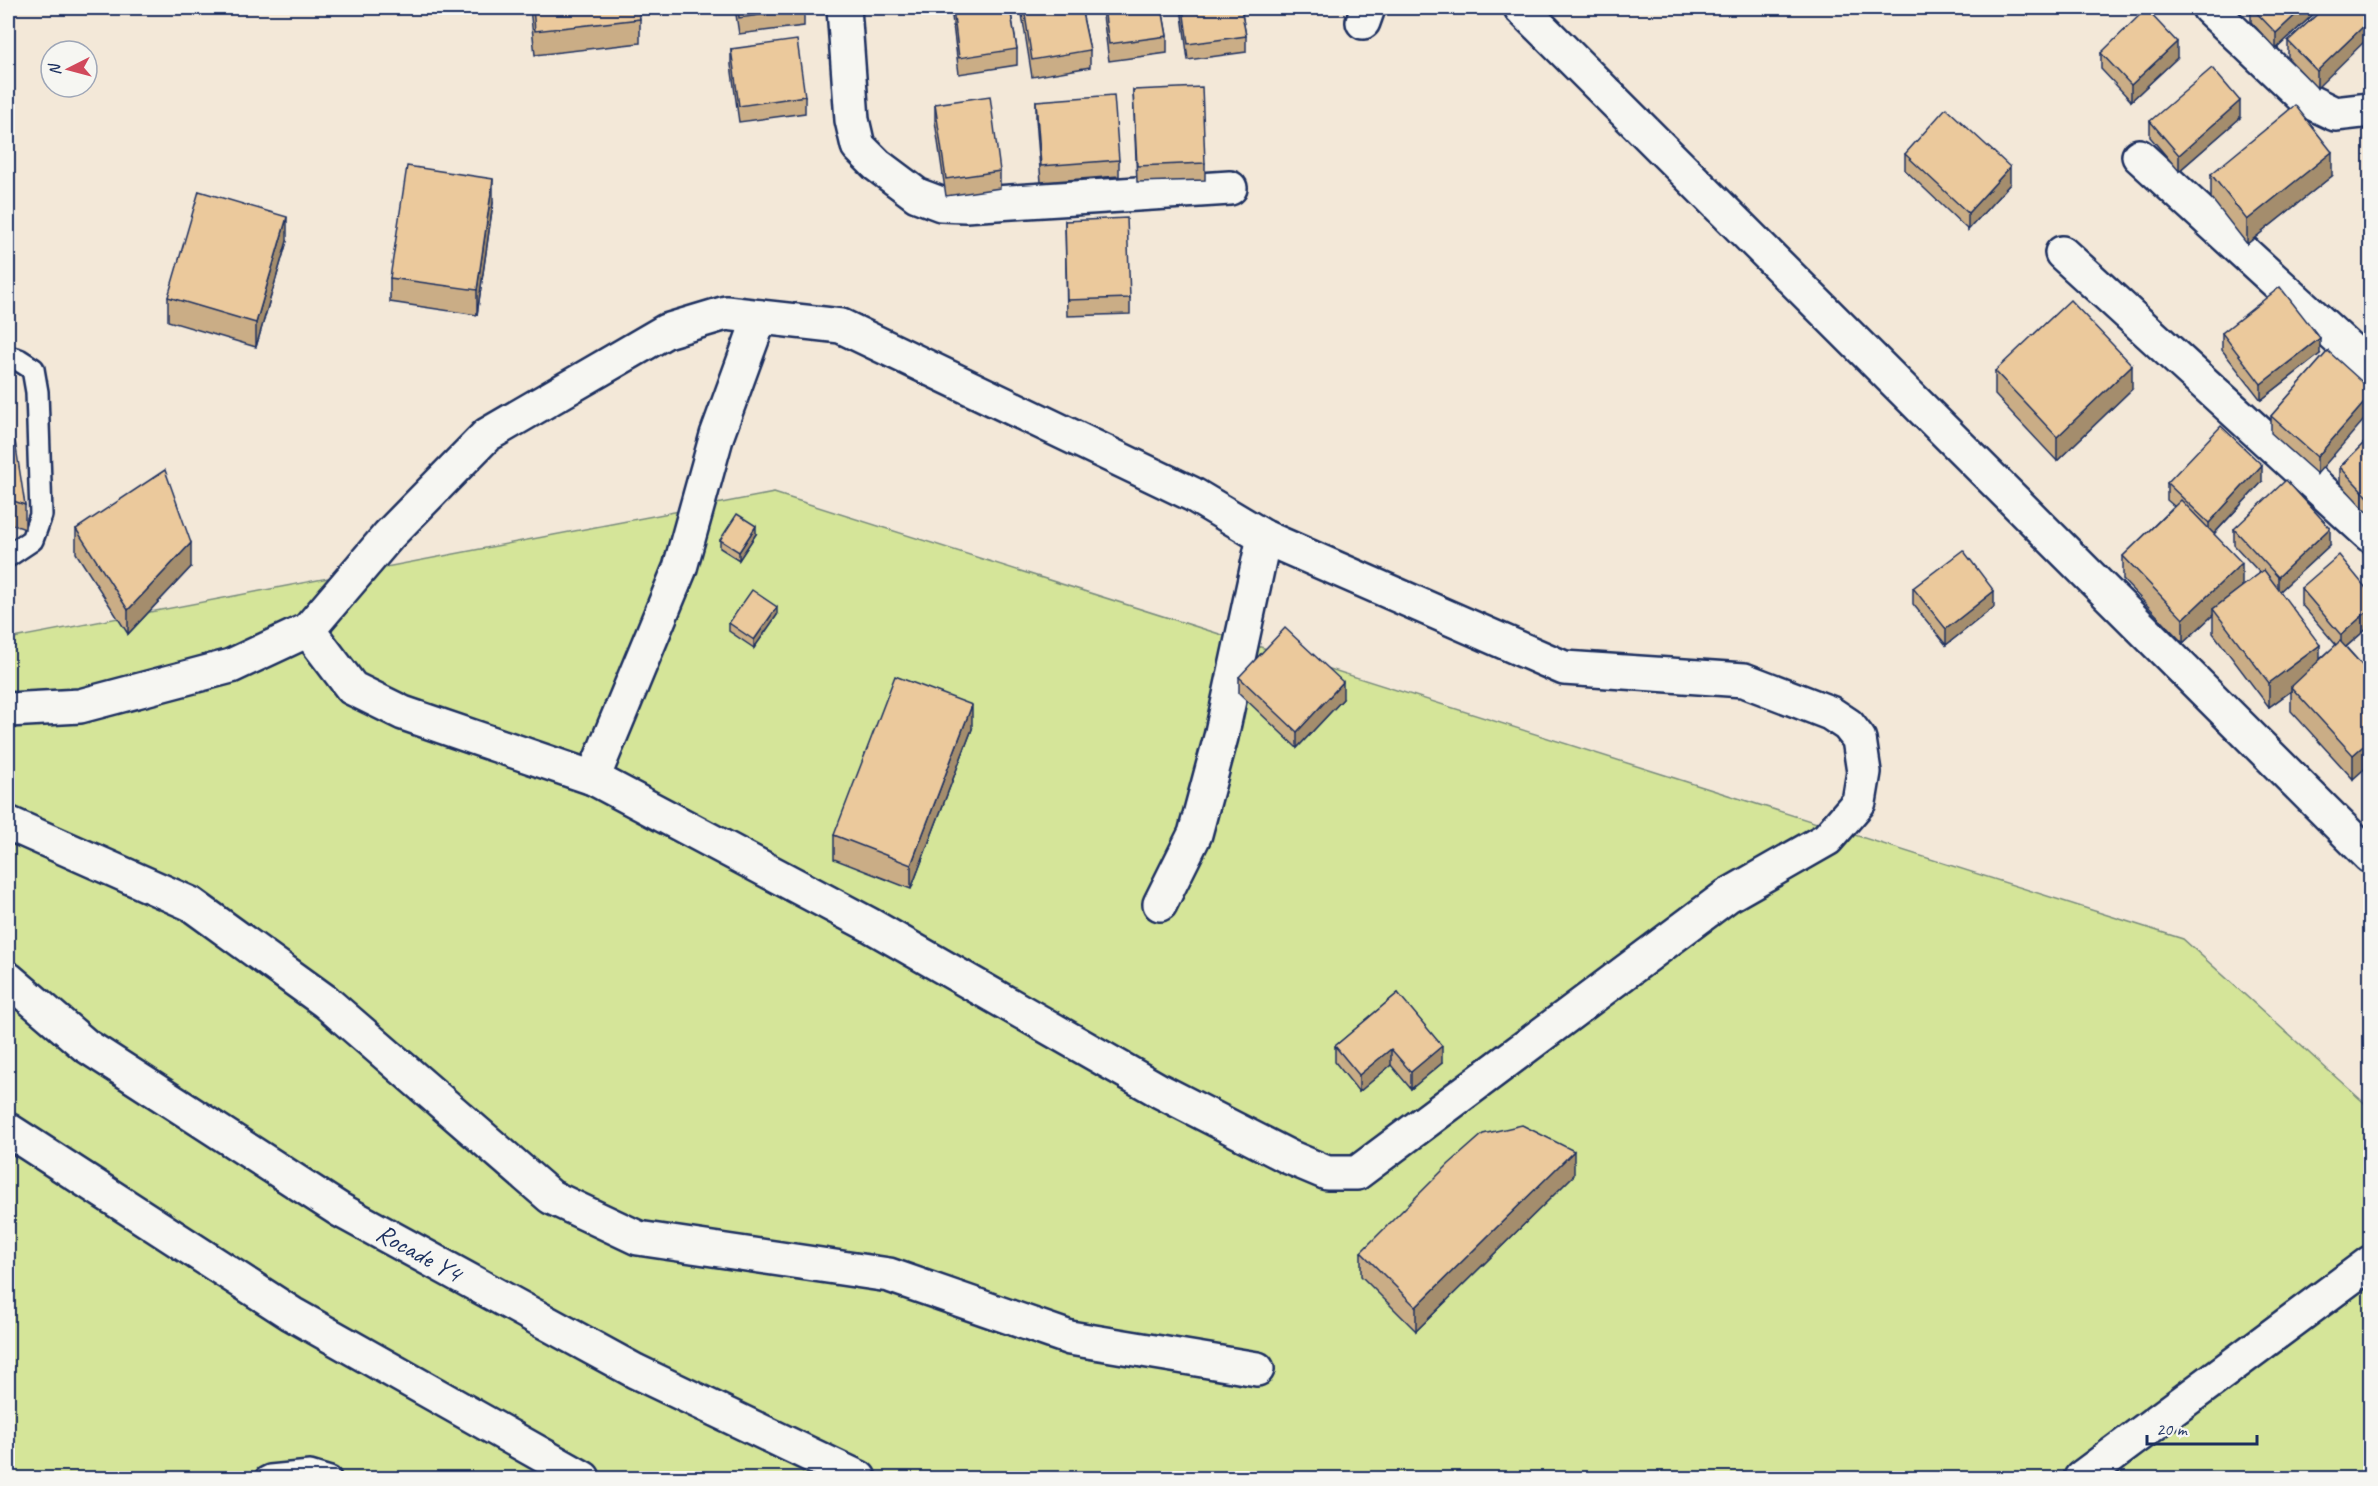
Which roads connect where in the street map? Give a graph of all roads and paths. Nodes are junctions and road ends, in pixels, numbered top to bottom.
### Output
1 (844, 8) edge
2 (1521, 8) edge
3 (2209, 8) edge
4 (2370, 110) edge
5 (2139, 156) dead end
6 (1230, 188) dead end
7 (2062, 253) dead end
8 (760, 317) junction
9 (8, 357) edge
10 (2370, 368) edge
11 (2370, 535) edge
12 (1264, 537) junction
13 (8, 556) edge
14 (308, 630) junction
15 (8, 710) edge
16 (593, 778) junction
17 (8, 823) edge
18 (2365, 840) edge
19 (1160, 904) dead end
20 (8, 979) edge
21 (8, 1130) edge
22 (2370, 1263) edge
23 (1257, 1369) dead end
24 (266, 1479) edge
25 (330, 1479) edge
26 (583, 1479) edge
27 (859, 1479) edge
28 (2081, 1479) edge

1 - 6 main road
2 - 18 main road
3 - 4 main road
5 - 10 main road
7 - 11 main road
8 - 12 main road
8 - 14 main road
8 - 16 main road
9 - 13 lane
12 - 16 main road
12 - 19 main road
14 - 15 main road
14 - 16 main road
17 - 23 main road
20 - 27 main road, Rocade Y4
21 - 26 main road
22 - 28 main road
24 - 25 lane

